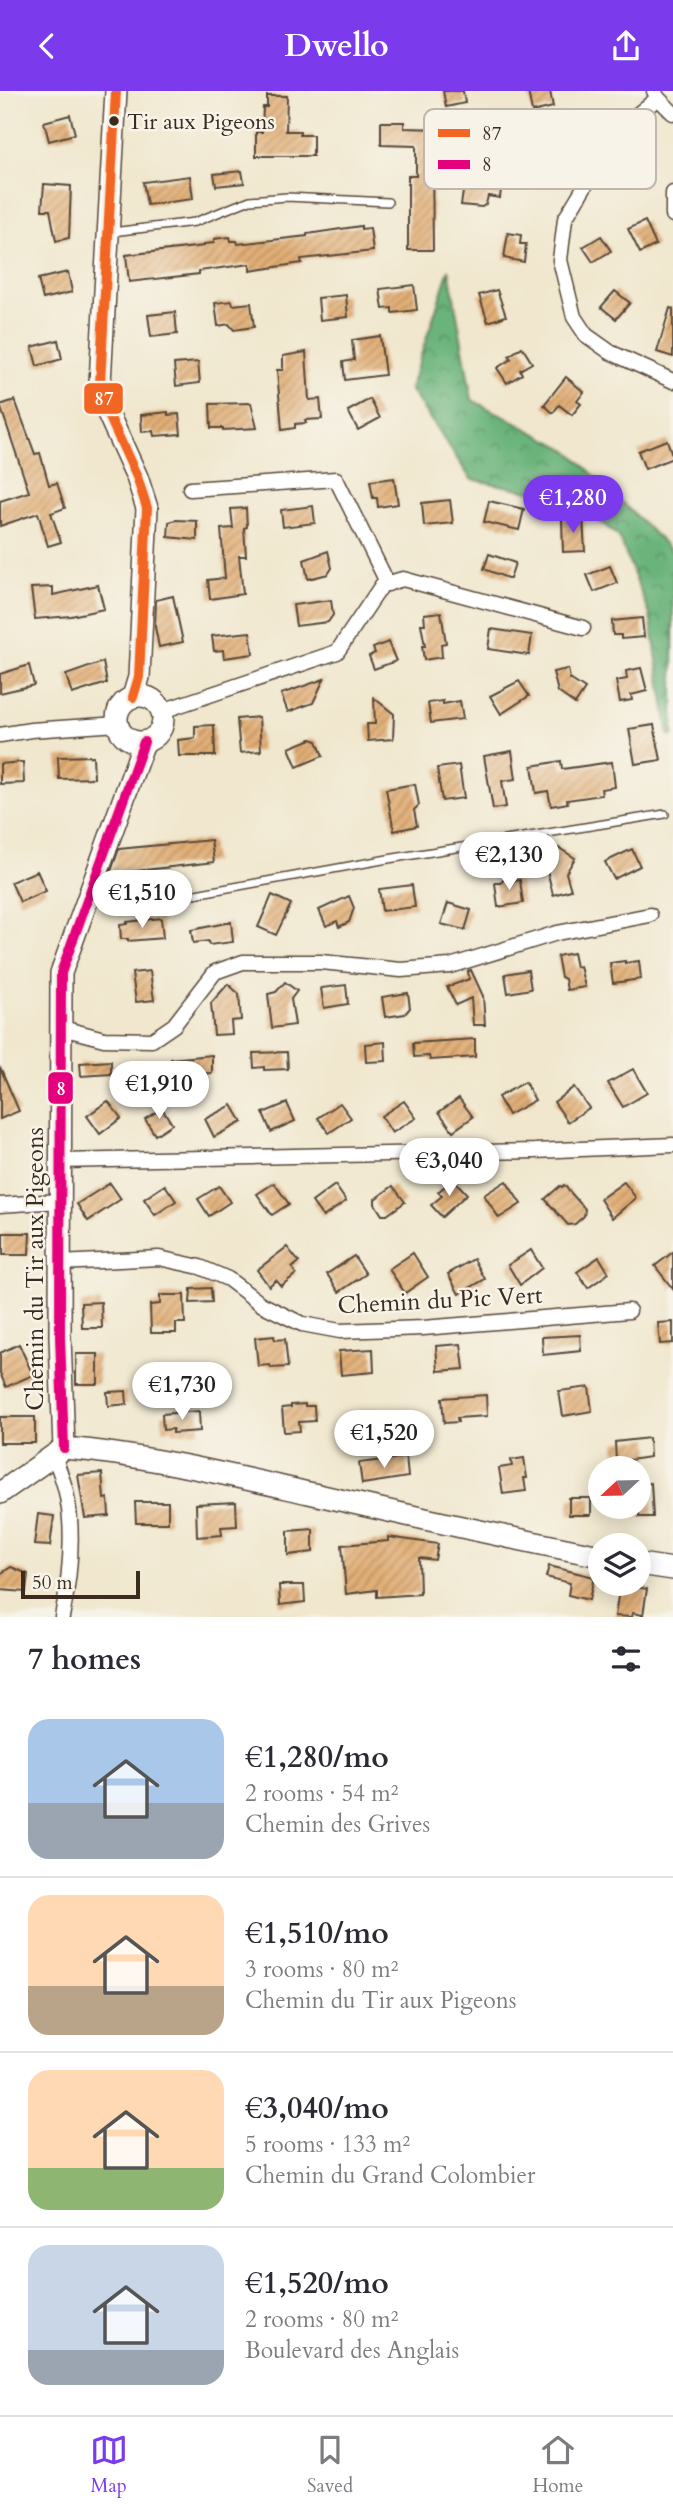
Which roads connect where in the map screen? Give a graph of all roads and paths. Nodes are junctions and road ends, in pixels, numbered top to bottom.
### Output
1 (116, 91) edge
2 (656, 95) edge
3 (643, 109) edge
4 (673, 113) edge
5 (583, 189) edge
6 (673, 193) edge
7 (388, 202) dead end
8 (673, 215) edge
9 (108, 233) junction
10 (673, 381) edge
11 (190, 489) dead end
12 (388, 584) junction
13 (583, 628) dead end
14 (138, 690) junction
15 (162, 711) junction
16 (118, 724) junction
17 (0, 735) edge
18 (138, 742) junction
19 (665, 814) dead end
20 (88, 897) junction
21 (650, 915) dead end
22 (62, 1028) junction
23 (673, 1145) edge
24 (61, 1161) junction
25 (60, 1201) junction
26 (0, 1205) edge
27 (60, 1263) junction
28 (629, 1311) dead end
29 (59, 1452) junction
30 (0, 1493) edge
31 (588, 1554) edge
32 (651, 1566) edge
33 (673, 1569) edge
34 (62, 1617) edge

1 - 9 street
2 - 3 street
2 - 4 street
5 - 10 street
6 - 8 street
7 - 9 lane
9 - 14 street
11 - 12 street
12 - 13 street
12 - 15 street
14 - 15 street
14 - 16 street
15 - 18 street
16 - 17 street
16 - 18 street
18 - 20 street, Chemin du Tir aux Pigeons
19 - 20 lane
20 - 22 street, Chemin du Tir aux Pigeons
21 - 22 street
22 - 24 street, Chemin du Tir aux Pigeons
23 - 24 street
24 - 25 street, Chemin du Tir aux Pigeons
25 - 26 street
25 - 27 street, Chemin du Tir aux Pigeons
27 - 28 street, Chemin du Pic Vert
27 - 29 street, Chemin du Tir aux Pigeons
29 - 30 street
29 - 31 street
29 - 34 street
32 - 33 street

